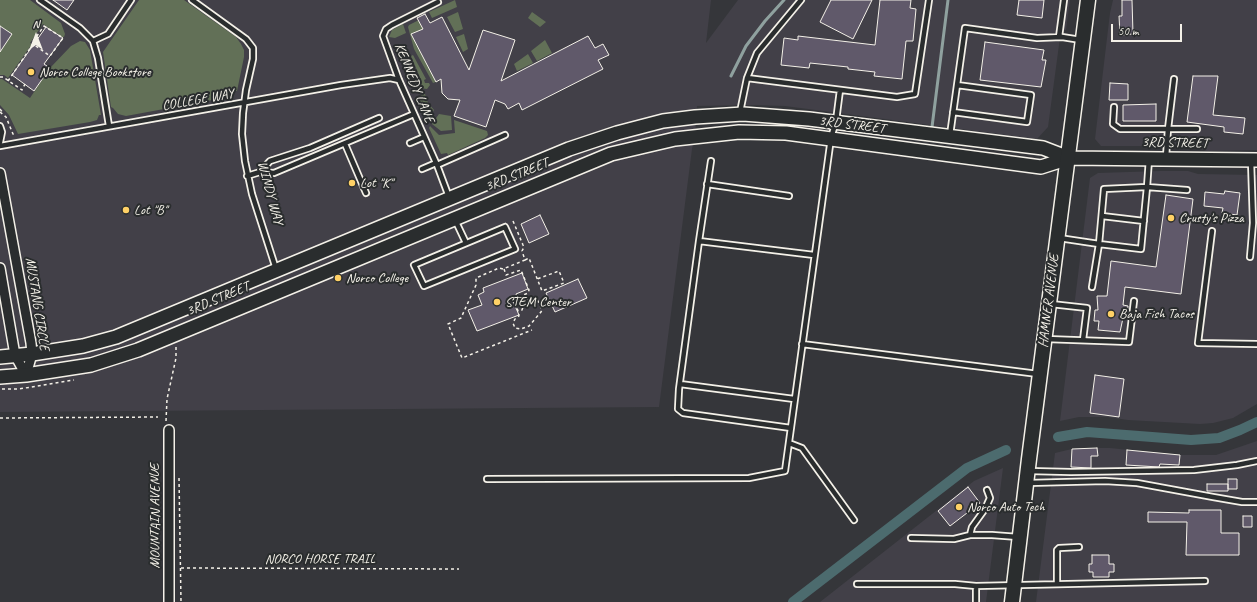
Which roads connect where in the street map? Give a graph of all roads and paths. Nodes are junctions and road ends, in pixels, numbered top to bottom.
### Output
1 (40, 0) edge
2 (131, 0) edge
3 (192, 0) edge
4 (801, 0) edge
5 (929, 0) edge
6 (1064, 0) edge
7 (1088, 0) edge
8 (438, 2) dead end
9 (1059, 37) junction
10 (1083, 40) junction
11 (92, 41) junction
12 (34, 44) junction
13 (0, 77) edge
14 (747, 78) junction
15 (1174, 79) dead end
16 (400, 80) junction
17 (8, 81) junction
18 (25, 84) dead end
19 (957, 85) junction
20 (840, 90) junction
21 (244, 102) junction
22 (1114, 107) dead end
23 (0, 109) edge
24 (0, 112) edge
25 (953, 112) junction
26 (4, 114) junction
27 (414, 114) junction
28 (740, 114) junction
29 (379, 118) dead end
30 (836, 121) junction
31 (0, 126) edge
32 (109, 126) junction
33 (1168, 129) junction
34 (1197, 129) dead end
35 (505, 135) dead end
36 (15, 136) dead end
37 (950, 136) junction
38 (424, 137) junction
39 (831, 138) junction
40 (0, 142) edge
41 (410, 143) dead end
42 (345, 144) junction
43 (0, 146) edge
44 (1069, 158) junction
45 (1149, 159) junction
46 (1166, 159) junction
47 (1254, 160) edge
48 (711, 161) dead end
49 (436, 164) junction
50 (422, 169) dead end
51 (260, 172) junction
52 (0, 173) edge
53 (247, 176) junction
54 (707, 184) junction
55 (1147, 187) junction
56 (1187, 190) dead end
57 (366, 193) dead end
58 (789, 196) dead end
59 (449, 198) junction
60 (1102, 216) junction
61 (456, 217) junction
62 (513, 221) dead end
63 (1144, 221) junction
64 (1212, 231) dead end
65 (1058, 238) junction
66 (699, 241) junction
67 (466, 244) junction
68 (1099, 244) junction
69 (814, 256) junction
70 (1250, 257) dead end
71 (525, 260) junction
72 (0, 268) edge
73 (504, 269) junction
74 (276, 270) junction
75 (537, 280) junction
76 (1092, 287) dead end
77 (282, 290) junction
78 (1134, 301) dead end
79 (1049, 304) junction
80 (518, 312) junction
81 (532, 330) dead end
82 (1044, 339) junction
83 (1084, 340) junction
84 (802, 344) junction
85 (1257, 344) edge
86 (171, 349) dead end
87 (32, 354) junction
88 (15, 356) junction
89 (0, 357) edge
90 (1040, 374) junction
91 (26, 375) junction
92 (0, 377) edge
93 (81, 378) dead end
94 (680, 384) junction
95 (0, 389) edge
96 (794, 400) junction
97 (158, 416) dead end
98 (0, 418) edge
99 (167, 427) joint
100 (791, 428) junction
101 (789, 443) junction
102 (1257, 461) edge
103 (1027, 471) junction
104 (487, 478) dead end
105 (987, 490) dead end
106 (1257, 502) edge
107 (854, 520) dead end
108 (970, 535) junction
109 (1020, 537) junction
110 (911, 538) dead end
111 (1079, 547) dead end
112 (181, 568) dead end
113 (460, 569) dead end
114 (1205, 581) dead end
115 (857, 584) dead end
116 (1057, 584) junction
117 (1015, 585) junction
118 (976, 586) junction
119 (170, 602) edge
120 (976, 602) edge
121 (1012, 602) edge

1 - 11 lane
2 - 11 lane
3 - 21 lane, WINDY WAY
4 - 14 lane
5 - 20 lane
6 - 9 lane
7 - 10 main road, HAMNER AVENUE
8 - 16 lane, KENNEDY LANE
9 - 10 lane
9 - 19 lane
10 - 44 main road, HAMNER AVENUE
11 - 32 lane
12 - 12 path
12 - 17 path
13 - 17 path
14 - 20 lane
14 - 28 lane
15 - 33 lane
16 - 21 lane, COLLEGE WAY
16 - 27 lane, KENNEDY LANE
17 - 18 path
19 - 25 lane
19 - 25 lane
20 - 30 lane
21 - 32 lane, COLLEGE WAY
21 - 53 lane, WINDY WAY
22 - 33 lane
23 - 26 path
24 - 26 path
25 - 37 lane
26 - 36 path
27 - 38 lane, KENNEDY LANE
27 - 42 lane
28 - 30 street, 3RD STREET
28 - 59 street, 3RD STREET
29 - 51 lane
30 - 37 street, 3RD STREET
30 - 39 lane
31 - 40 lane
32 - 43 lane, COLLEGE WAY
33 - 34 lane
33 - 46 lane
35 - 49 lane
37 - 44 street, 3RD STREET
38 - 41 lane
38 - 49 lane, KENNEDY LANE
39 - 44 street, 3RD STREET
39 - 61 street, 3RD STREET
39 - 69 lane
42 - 51 lane
42 - 57 lane
44 - 45 street, 3RD STREET
44 - 65 main road, HAMNER AVENUE
45 - 46 street, 3RD STREET
45 - 55 lane
46 - 47 street, 3RD STREET
47 - 70 lane
48 - 54 lane
49 - 50 lane
49 - 59 lane, KENNEDY LANE
51 - 53 lane
52 - 87 street, MUSTANG CIRCLE
53 - 74 lane, WINDY WAY
54 - 58 lane
54 - 66 lane
55 - 56 lane
55 - 60 lane
55 - 63 lane
59 - 74 street, 3RD STREET
60 - 63 lane
60 - 68 lane
61 - 67 lane
61 - 77 street, 3RD STREET
62 - 71 path
63 - 68 lane
64 - 85 lane
65 - 68 lane
65 - 79 main road, HAMNER AVENUE
66 - 69 lane
66 - 94 lane
67 - 67 lane
68 - 76 lane
69 - 84 lane
71 - 73 path
71 - 75 path
72 - 88 street, MUSTANG CIRCLE
73 - 80 path
73 - 81 path
74 - 77 street, WINDY WAY
74 - 87 street, 3RD STREET
75 - 75 path
77 - 91 street, 3RD STREET
78 - 83 lane
79 - 82 main road, HAMNER AVENUE
79 - 83 lane
80 - 80 path
82 - 83 lane
82 - 90 main road, HAMNER AVENUE
84 - 90 lane
84 - 96 lane
86 - 99 path
87 - 88 street, 3RD STREET
87 - 91 street, MUSTANG CIRCLE
88 - 89 street, 3RD STREET
88 - 91 street, MUSTANG CIRCLE
90 - 103 main road, HAMNER AVENUE
91 - 92 street, 3RD STREET
93 - 95 path
94 - 96 lane
94 - 100 lane
96 - 100 lane
97 - 98 path
99 - 119 street, MOUNTAIN AVENUE
100 - 101 lane
101 - 104 lane
101 - 107 lane
102 - 103 lane
103 - 106 lane
103 - 109 main road, HAMNER AVENUE
105 - 108 lane
108 - 109 lane
108 - 110 lane
109 - 117 main road, HAMNER AVENUE
111 - 116 lane
112 - 113 path, NORCO HORSE TRAIL
114 - 116 lane
115 - 118 lane
116 - 117 lane
117 - 118 lane
117 - 121 main road, HAMNER AVENUE
118 - 120 lane

